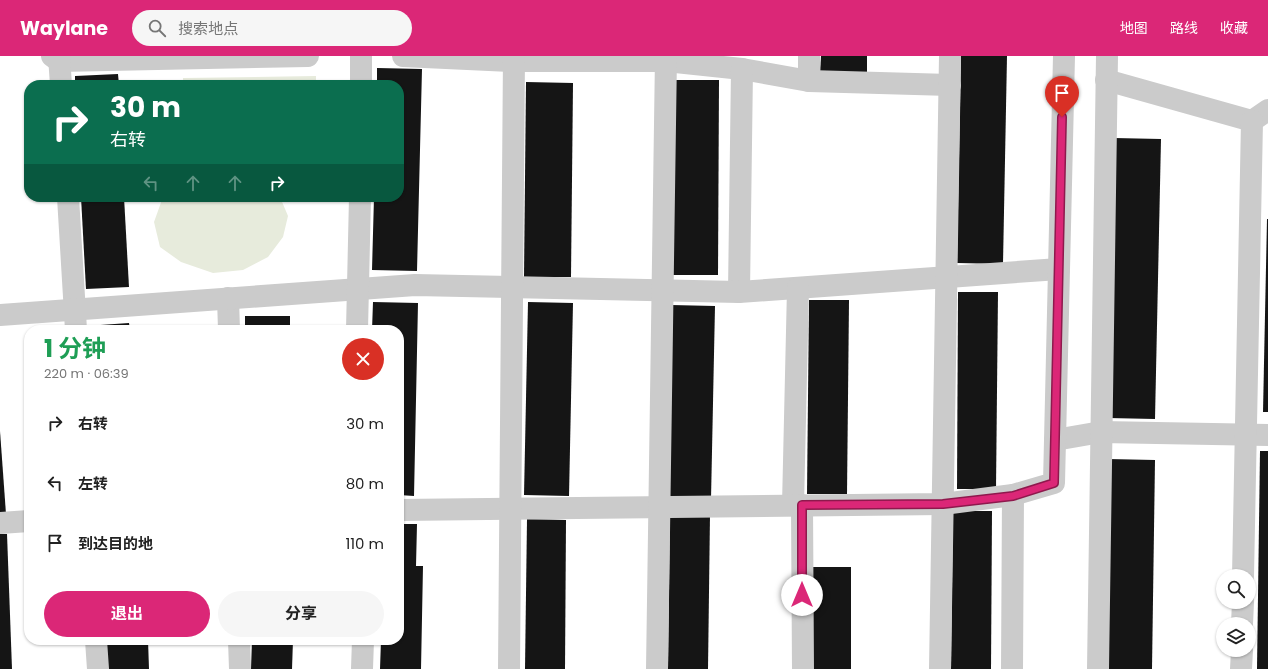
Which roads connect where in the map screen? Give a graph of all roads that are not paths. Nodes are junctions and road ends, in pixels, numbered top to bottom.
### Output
1 (308, 56) edge
2 (361, 56) edge
3 (403, 56) edge
4 (809, 56) edge
5 (950, 56) edge
6 (1064, 56) edge
7 (1107, 56) edge
8 (197, 57) edge
9 (57, 58) edge
10 (514, 58) edge
11 (666, 58) edge
12 (742, 69) junction
13 (60, 80) edge
14 (361, 80) edge
15 (1106, 80) junction
16 (809, 81) junction
17 (950, 85) junction
18 (1260, 116) edge
19 (68, 202) edge
20 (360, 202) edge
21 (1059, 269) junction
22 (946, 278) junction
23 (512, 287) junction
24 (798, 288) junction
25 (359, 289) junction
26 (662, 291) junction
27 (739, 292) junction
28 (228, 298) junction
29 (0, 315) edge
30 (75, 320) edge
31 (229, 325) edge
32 (357, 325) edge
33 (1101, 432) junction
34 (1246, 435) junction
35 (1268, 435) edge
36 (1055, 440) junction
37 (1013, 496) junction
38 (943, 504) junction
39 (798, 505) junction
40 (659, 507) junction
41 (510, 509) junction
42 (404, 510) edge
43 (24, 521) edge
44 (0, 523) edge
45 (1243, 569) edge
46 (96, 645) edge
47 (239, 645) edge
48 (363, 645) edge
49 (1242, 657) edge
50 (98, 669) edge
51 (240, 669) edge
52 (362, 669) edge
53 (509, 669) edge
54 (657, 669) edge
55 (803, 669) edge
56 (940, 669) edge
57 (1012, 669) edge
58 (1098, 669) edge
59 (1241, 669) edge

1 - 8 street
2 - 14 street
3 - 10 street
4 - 16 street
5 - 17 street
6 - 21 street
7 - 15 street
8 - 9 street
9 - 13 street
10 - 11 street
10 - 23 street
11 - 12 street
11 - 26 street
12 - 16 street
12 - 27 street
15 - 18 street
15 - 33 street
16 - 17 street
17 - 22 street
18 - 34 street
19 - 30 street
20 - 25 street
21 - 22 street
21 - 36 street
22 - 24 street
22 - 38 street
23 - 25 street
23 - 26 street
23 - 41 street
24 - 27 street
24 - 39 street
25 - 28 street
25 - 32 street
26 - 27 street
26 - 40 street
28 - 30 street
28 - 31 street
29 - 30 street
33 - 34 street
33 - 36 street
33 - 58 street
34 - 35 street
34 - 45 street
36 - 37 street
37 - 38 street
37 - 57 street
38 - 39 street
38 - 56 street
39 - 40 street
39 - 55 street
40 - 41 street
40 - 54 street
41 - 42 street
41 - 53 street
43 - 44 street
46 - 50 street
47 - 51 street
48 - 52 street
49 - 59 street

